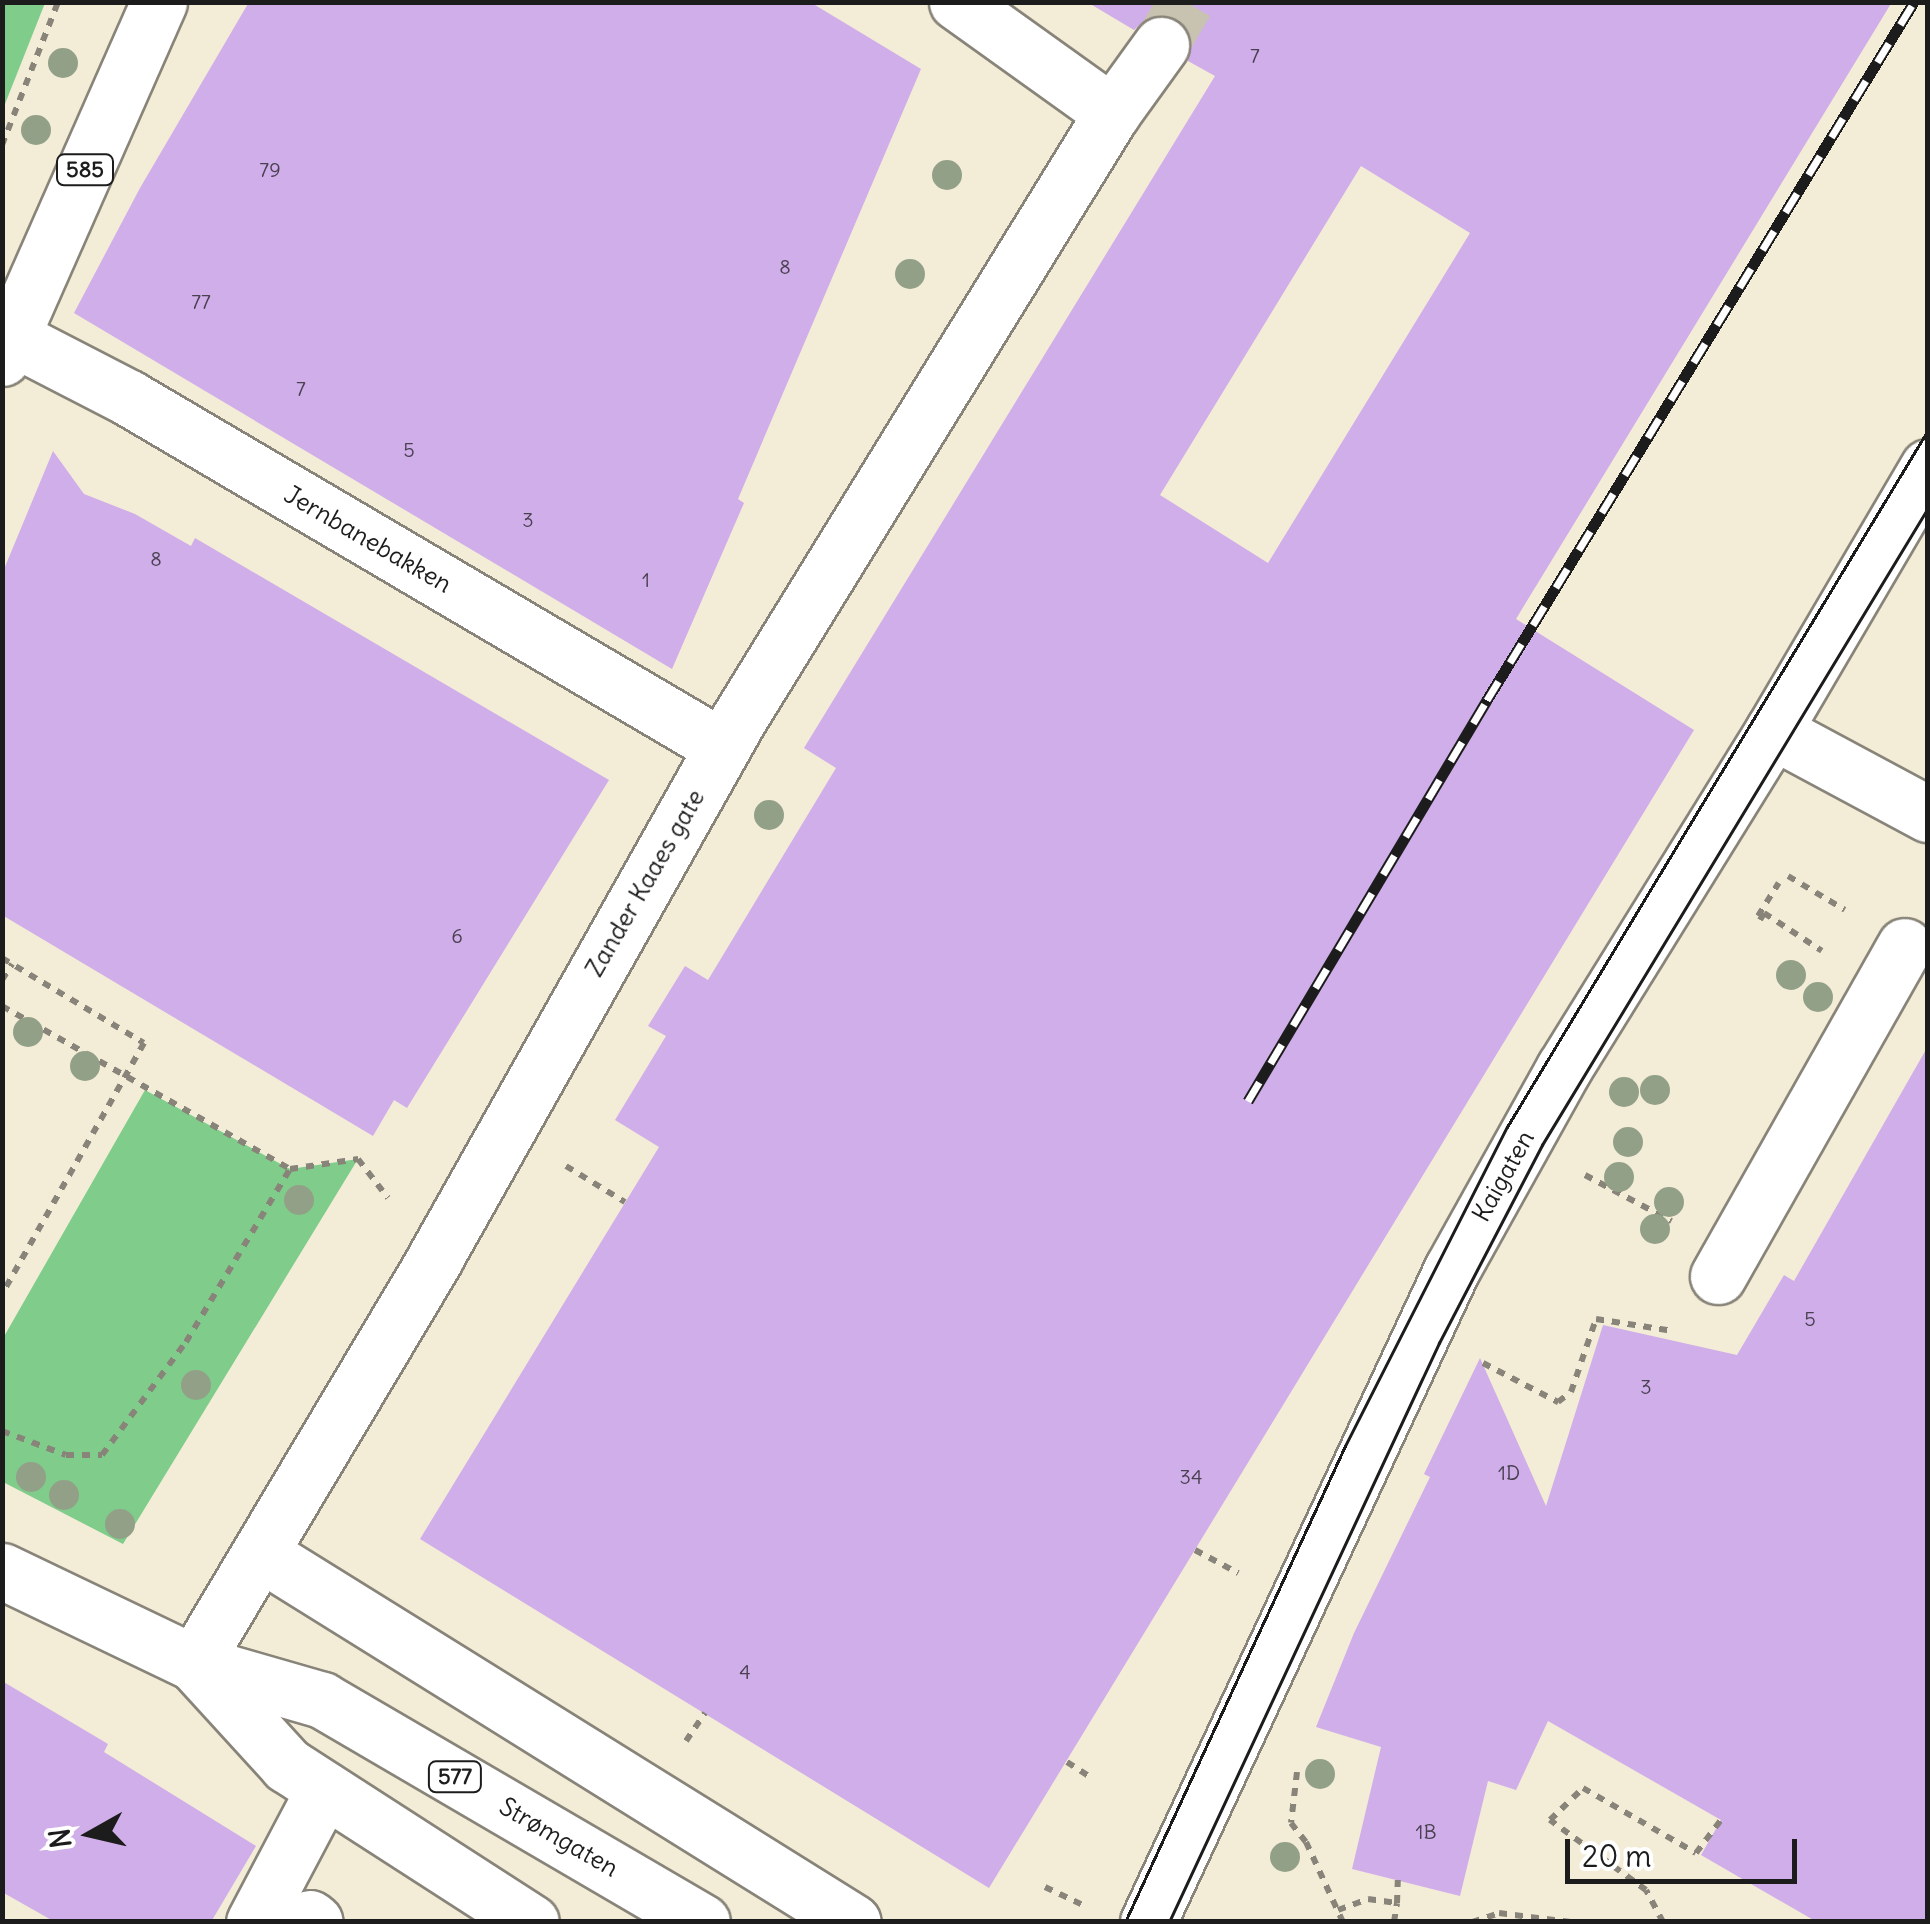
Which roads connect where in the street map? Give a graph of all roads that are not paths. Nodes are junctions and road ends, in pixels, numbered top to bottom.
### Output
1 (159, 2) edge
2 (958, 2) edge
3 (1161, 45) tunnel mouth
4 (1112, 113) junction
5 (6, 348) edge
6 (1928, 467) edge
7 (1773, 731) junction
8 (722, 747) junction
9 (1928, 814) edge
10 (1905, 946) dead end
11 (1718, 1276) dead end
12 (260, 1554) junction
13 (2, 1570) edge
14 (194, 1663) junction
15 (324, 1788) junction
16 (1123, 1916) edge
17 (254, 1922) edge
18 (531, 1922) edge
19 (702, 1922) edge
20 (853, 1922) edge

1 - 5 main road, 585
2 - 4 main road
3 - 4 main road, Zander Kaaes gate
4 - 8 main road, Zander Kaaes gate
5 - 8 main road, Jernbanebakken
6 - 7 main road, Kaigaten
7 - 9 main road
7 - 16 main road, Kaigaten
8 - 12 main road, Zander Kaaes gate
10 - 11 main road
12 - 14 main road, Zander Kaaes gate
12 - 20 main road
13 - 14 main road, Strømgaten / 577
14 - 15 main road, Strømgaten / 577
14 - 19 main road, Strømgaten / 577
15 - 17 main road
15 - 18 main road, Strømgaten / 577

